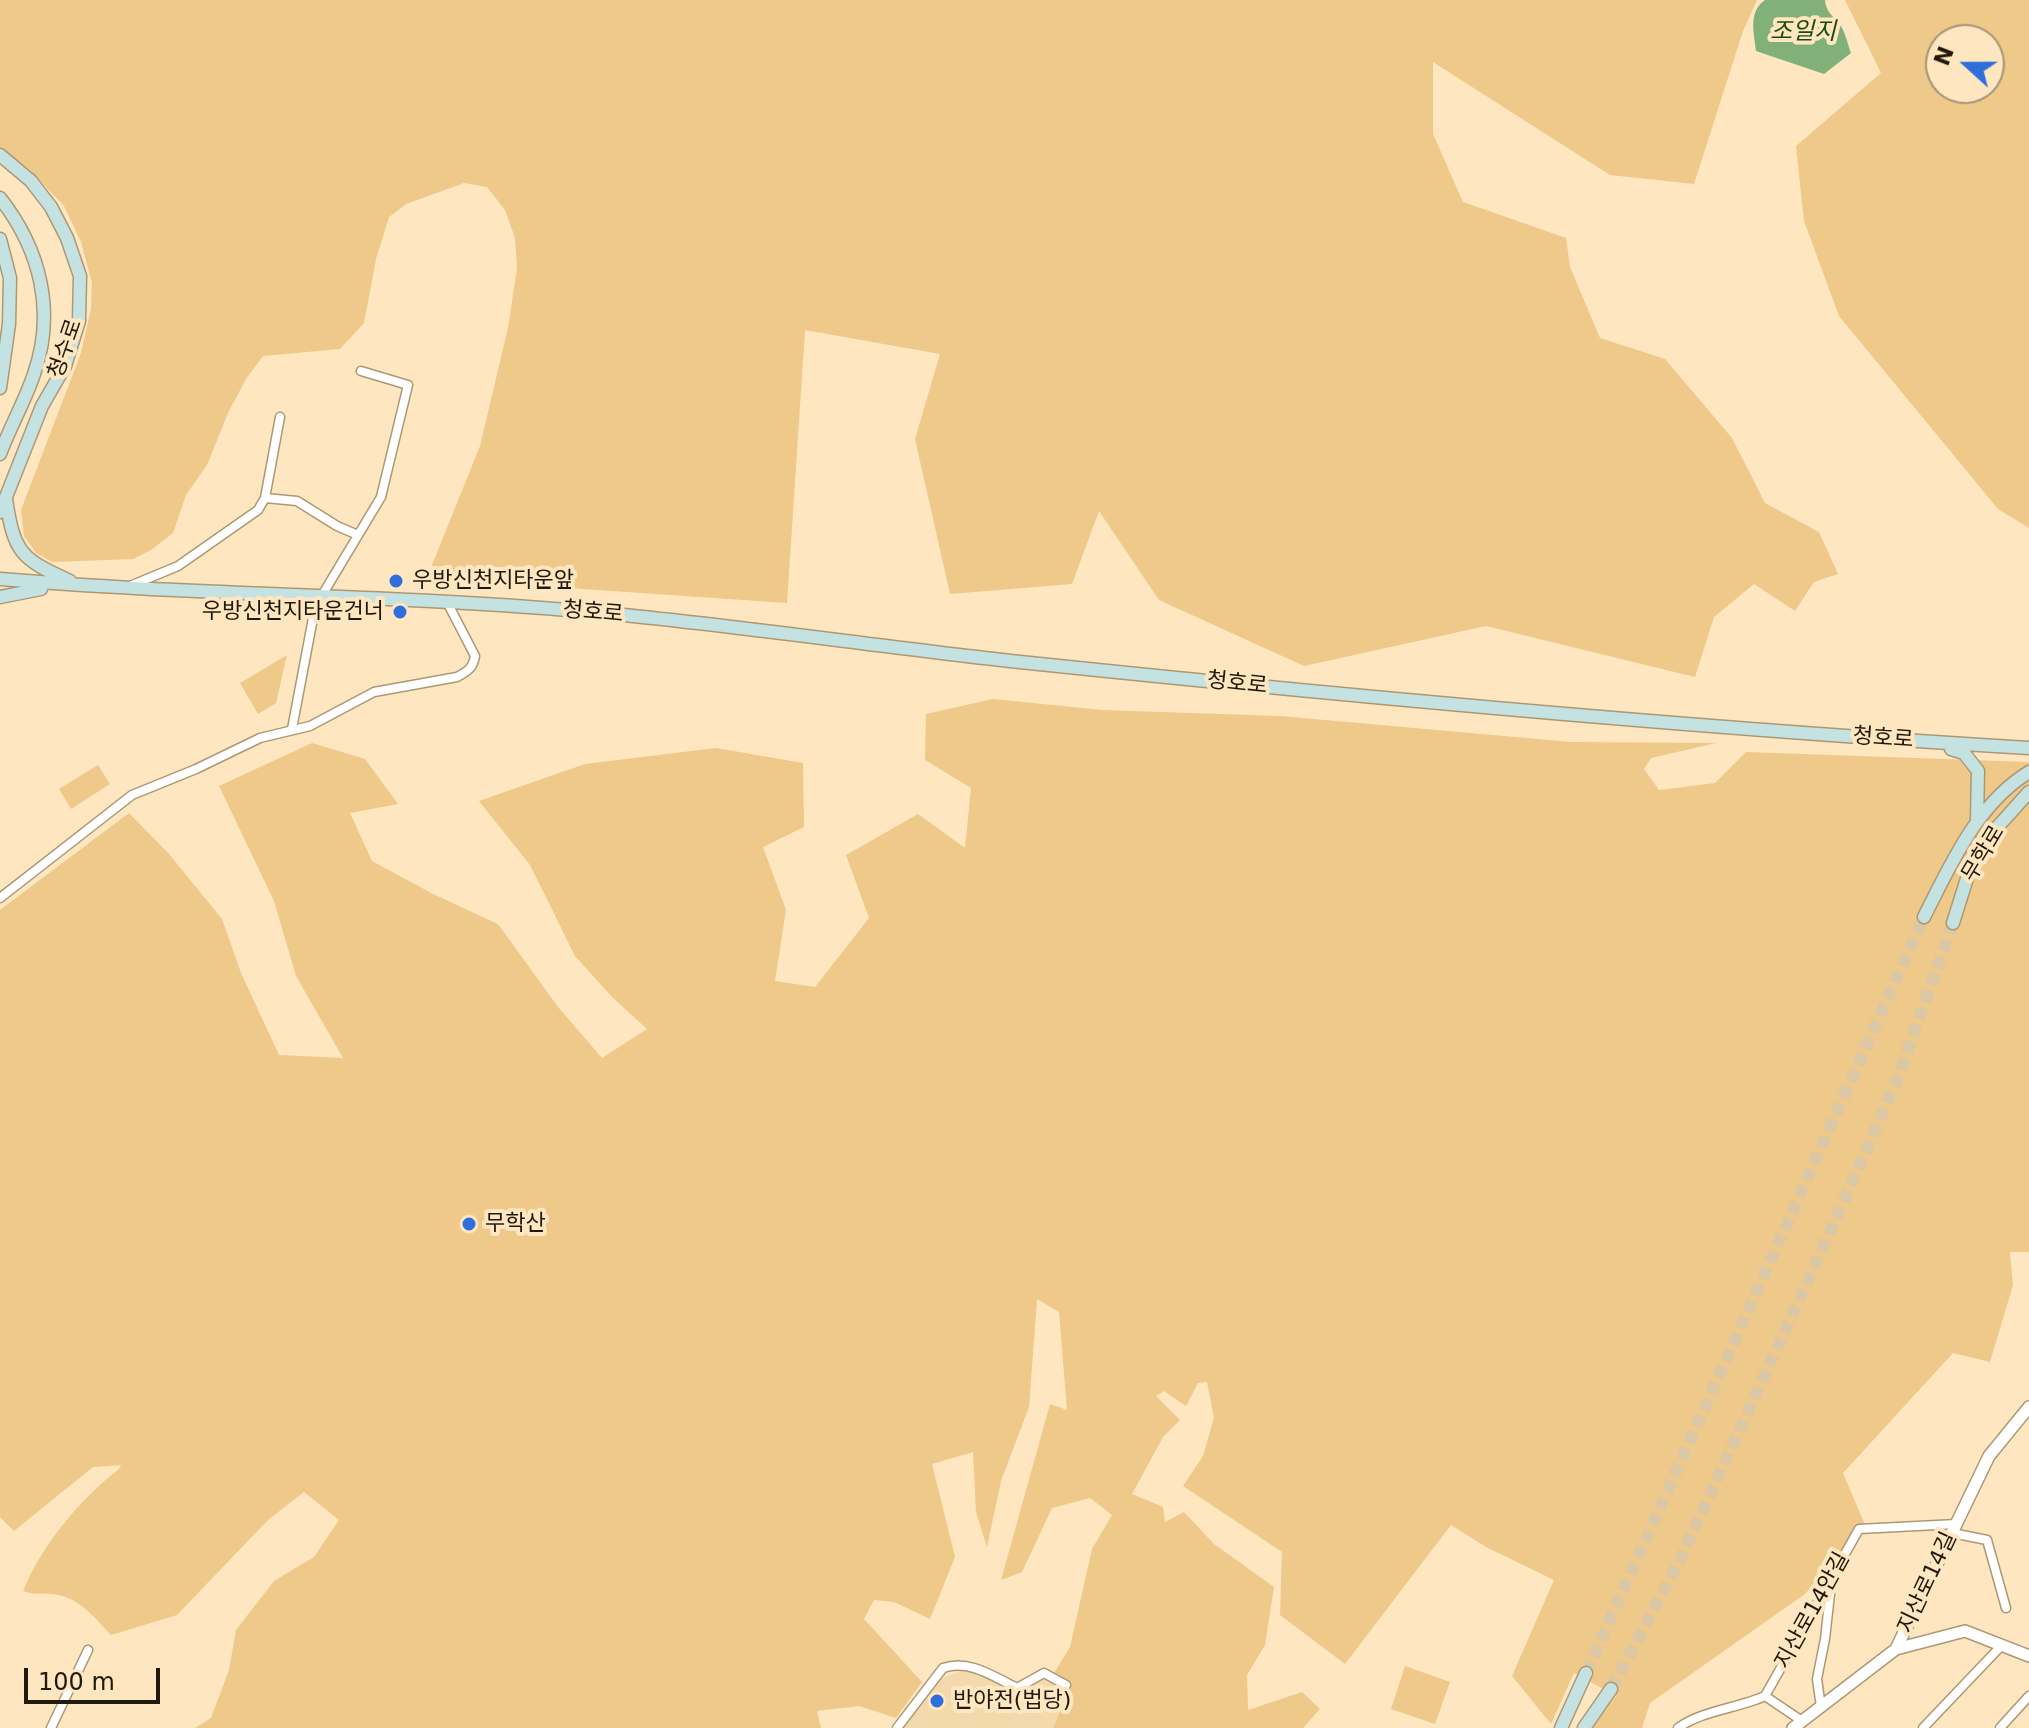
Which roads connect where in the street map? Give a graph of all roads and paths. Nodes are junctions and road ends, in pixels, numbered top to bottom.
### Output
1 (0, 155) edge
2 (0, 198) edge
3 (0, 239) edge
4 (361, 371) dead end
5 (0, 388) edge
6 (280, 417) dead end
7 (0, 454) edge
8 (5, 494) junction
9 (265, 498) junction
10 (0, 512) edge
11 (358, 535) junction
12 (0, 579) edge
13 (80, 586) junction
14 (125, 588) junction
15 (0, 597) edge
16 (318, 598) junction
17 (447, 602) junction
18 (292, 729) junction
19 (1920, 742) junction
20 (2029, 748) edge
21 (2029, 772) edge
22 (2029, 792) edge
23 (1976, 824) junction
24 (0, 898) edge
25 (1924, 917) tunnel mouth
26 (1953, 923) tunnel mouth
27 (2029, 1407) edge
28 (1954, 1529) junction
29 (1831, 1582) junction
30 (2006, 1608) dead end
31 (2002, 1645) junction
32 (1896, 1649) junction
33 (88, 1650) dead end
34 (2029, 1656) edge
35 (1586, 1673) tunnel mouth
36 (1066, 1685) dead end
37 (1611, 1689) tunnel mouth
38 (1765, 1696) junction
39 (2029, 1696) edge
40 (1821, 1707) junction
41 (1797, 1725) edge
42 (51, 1728) edge
43 (897, 1728) edge
44 (1561, 1728) edge
45 (1584, 1728) edge
46 (1678, 1728) edge
47 (1923, 1728) edge
48 (2000, 1728) edge

1 - 8 main road, 청수로
2 - 7 main road, 청수로
3 - 5 main road
4 - 11 street
6 - 9 street
8 - 10 main road, 청수로
8 - 13 main road
9 - 11 street
9 - 14 street, 청호로
11 - 16 street
12 - 13 main road, 청호로
13 - 14 main road, 청호로
13 - 15 main road
14 - 16 main road, 청호로
16 - 17 main road, 청호로
16 - 18 street
17 - 18 street
17 - 19 main road, 청호로
18 - 24 street
19 - 20 main road, 청호로
19 - 23 main road
21 - 23 main road
22 - 26 main road, 무학로
23 - 25 main road
27 - 28 street, 지산로14길
28 - 29 street, 지산로14안길
28 - 30 street
28 - 32 street, 지산로14길
29 - 38 street, 지산로14안길
29 - 40 street
31 - 32 street
31 - 34 street
31 - 47 street
32 - 40 street, 지산로14길
33 - 42 street
35 - 44 main road
36 - 43 street
37 - 45 main road
38 - 41 street
38 - 46 street, 지산로14안길
39 - 48 street
40 - 41 street, 지산로14길

